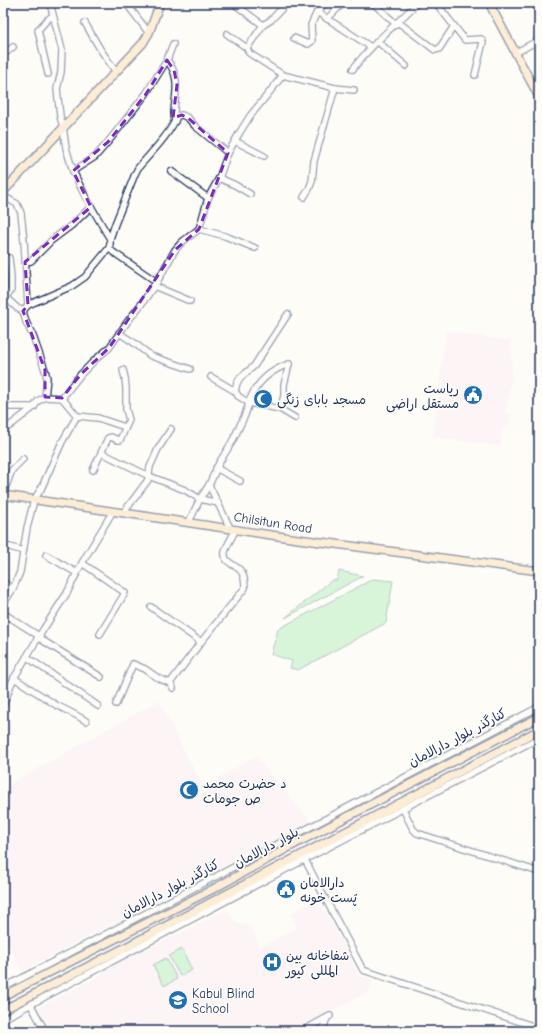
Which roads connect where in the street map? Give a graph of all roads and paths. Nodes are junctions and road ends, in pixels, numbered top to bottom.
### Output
1 (50, 3) edge
2 (126, 3) edge
3 (160, 3) edge
4 (233, 3) edge
5 (287, 3) edge
6 (325, 3) edge
7 (343, 3) edge
8 (373, 3) edge
9 (417, 3) edge
10 (436, 3) edge
11 (489, 3) edge
12 (317, 12) junction
13 (52, 16) junction
14 (327, 19) junction
15 (397, 23) junction
16 (85, 24) dead end
17 (263, 25) junction
18 (454, 26) junction
19 (149, 33) junction
20 (227, 34) dead end
21 (294, 38) dead end
22 (539, 40) edge
23 (377, 41) junction
24 (173, 44) dead end
25 (14, 47) dead end
26 (371, 47) junction
27 (247, 48) junction
28 (516, 53) junction
29 (3, 55) edge
30 (167, 60) junction
31 (406, 66) dead end
32 (353, 69) dead end
33 (116, 72) junction
34 (48, 74) dead end
35 (283, 75) junction
36 (475, 75) dead end
37 (335, 88) junction
38 (354, 90) dead end
39 (539, 97) edge
40 (175, 121) junction
41 (63, 127) junction
42 (235, 141) junction
43 (228, 153) junction
44 (264, 156) dead end
45 (74, 171) junction
46 (170, 171) dead end
47 (219, 178) junction
48 (3, 192) edge
49 (250, 194) dead end
50 (3, 196) edge
51 (304, 197) dead end
52 (208, 198) junction
53 (91, 207) junction
54 (199, 229) junction
55 (110, 239) junction
56 (109, 248) junction
57 (255, 248) dead end
58 (9, 258) dead end
59 (26, 262) junction
60 (155, 284) junction
61 (4, 296) edge
62 (190, 301) dead end
63 (28, 305) junction
64 (23, 311) junction
65 (288, 314) dead end
66 (119, 333) junction
67 (190, 369) dead end
68 (122, 370) dead end
69 (211, 377) dead end
70 (235, 391) junction
71 (46, 396) junction
72 (62, 398) junction
73 (249, 403) junction
74 (34, 406) junction
75 (3, 407) edge
76 (280, 409) junction
77 (77, 416) junction
78 (295, 418) dead end
79 (125, 427) junction
80 (171, 428) dead end
81 (3, 431) edge
82 (102, 453) junction
83 (23, 459) dead end
84 (216, 468) junction
85 (93, 470) dead end
86 (149, 476) junction
87 (240, 481) dead end
88 (209, 485) junction
89 (5, 495) edge
90 (200, 499) junction
91 (34, 500) junction
92 (3, 503) edge
93 (218, 503) junction
94 (113, 511) junction
95 (124, 512) junction
96 (189, 522) junction
97 (233, 528) junction
98 (3, 546) edge
99 (23, 552) junction
100 (46, 555) dead end
101 (82, 564) junction
102 (539, 571) edge
103 (77, 573) junction
104 (3, 582) edge
105 (13, 589) junction
106 (3, 604) edge
107 (151, 607) dead end
108 (3, 613) edge
109 (100, 634) dead end
110 (39, 636) junction
111 (201, 642) junction
112 (27, 658) junction
113 (101, 677) dead end
114 (14, 678) junction
115 (116, 704) dead end
116 (3, 706) edge
117 (98, 706) dead end
118 (539, 707) edge
119 (539, 716) edge
120 (86, 721) dead end
121 (539, 730) edge
122 (539, 738) edge
123 (403, 809) junction
124 (283, 841) junction
125 (293, 846) junction
126 (304, 857) junction
127 (539, 872) edge
128 (3, 987) edge
129 (3, 996) edge
130 (31, 1005) junction
131 (3, 1010) edge
132 (3, 1019) edge
133 (539, 1028) edge
134 (45, 1031) edge
135 (302, 1031) edge
136 (322, 1031) edge

1 - 13 street
2 - 19 street
3 - 19 main road
4 - 17 street
5 - 17 street
6 - 12 street
7 - 14 street
8 - 15 street
9 - 15 street
10 - 18 street
11 - 28 main road
12 - 14 street
12 - 21 street
13 - 34 street
13 - 41 street
14 - 26 street
15 - 18 street
15 - 23 street
16 - 33 street
17 - 27 street
18 - 36 street
19 - 33 main road
20 - 27 street
22 - 28 street
23 - 26 street
23 - 31 street
24 - 30 street
25 - 29 street
26 - 32 street
27 - 35 street
28 - 39 main road
30 - 40 street
30 - 45 street
33 - 41 main road
35 - 37 street
35 - 42 street
37 - 38 street
37 - 51 street
40 - 43 street
40 - 55 street
41 - 45 street
41 - 48 main road
42 - 43 street
42 - 44 street
43 - 47 street
45 - 53 street
46 - 52 street
47 - 49 street
47 - 52 street
50 - 59 street
52 - 54 street
53 - 55 street
53 - 59 street
54 - 57 street
54 - 60 street
55 - 56 street
56 - 60 street
56 - 63 street
58 - 61 street
59 - 63 street
60 - 62 street
60 - 66 street
61 - 64 street
63 - 64 street
64 - 71 street
65 - 70 street
66 - 67 street
66 - 72 street
68 - 79 street
69 - 70 street
70 - 73 street
71 - 72 street
71 - 74 street
72 - 77 street
73 - 76 street
73 - 76 street
73 - 84 street
74 - 75 street
74 - 81 street
76 - 78 street
77 - 79 street
77 - 91 street
79 - 82 street
80 - 86 street
82 - 85 street
82 - 86 street
83 - 89 street
84 - 87 street
84 - 88 street
86 - 90 street
86 - 95 street
88 - 90 street
88 - 93 street
89 - 91 main road, Chilsitun Road
89 - 92 street
90 - 93 street
90 - 96 street
91 - 94 main road, Chilsitun Road
91 - 99 street
93 - 97 street
94 - 95 main road, Chilsitun Road
94 - 101 street
95 - 96 main road, Chilsitun Road
96 - 97 main road, Chilsitun Road
97 - 102 main road, Chilsitun Road
97 - 111 street
98 - 99 street
99 - 105 street
100 - 103 street
101 - 103 street
101 - 109 street
103 - 110 street
104 - 105 street
105 - 106 street
107 - 111 street
108 - 110 street
110 - 112 street
110 - 113 street
111 - 115 street
112 - 114 street
112 - 117 street
114 - 116 street
114 - 120 street
118 - 124 street, کنارگذر بلوار دارالامان
119 - 125 main road, بلوار دارالامان
121 - 126 main road, بلوار دارالامان
122 - 123 street
123 - 126 street
123 - 127 street
124 - 125 street
124 - 128 street, کنارگذر بلوار دارالامان
125 - 126 main road
125 - 129 main road, بلوار دارالامان
126 - 130 street
126 - 131 main road, بلوار دارالامان
126 - 133 street
130 - 132 street
130 - 134 street
135 - 136 street

